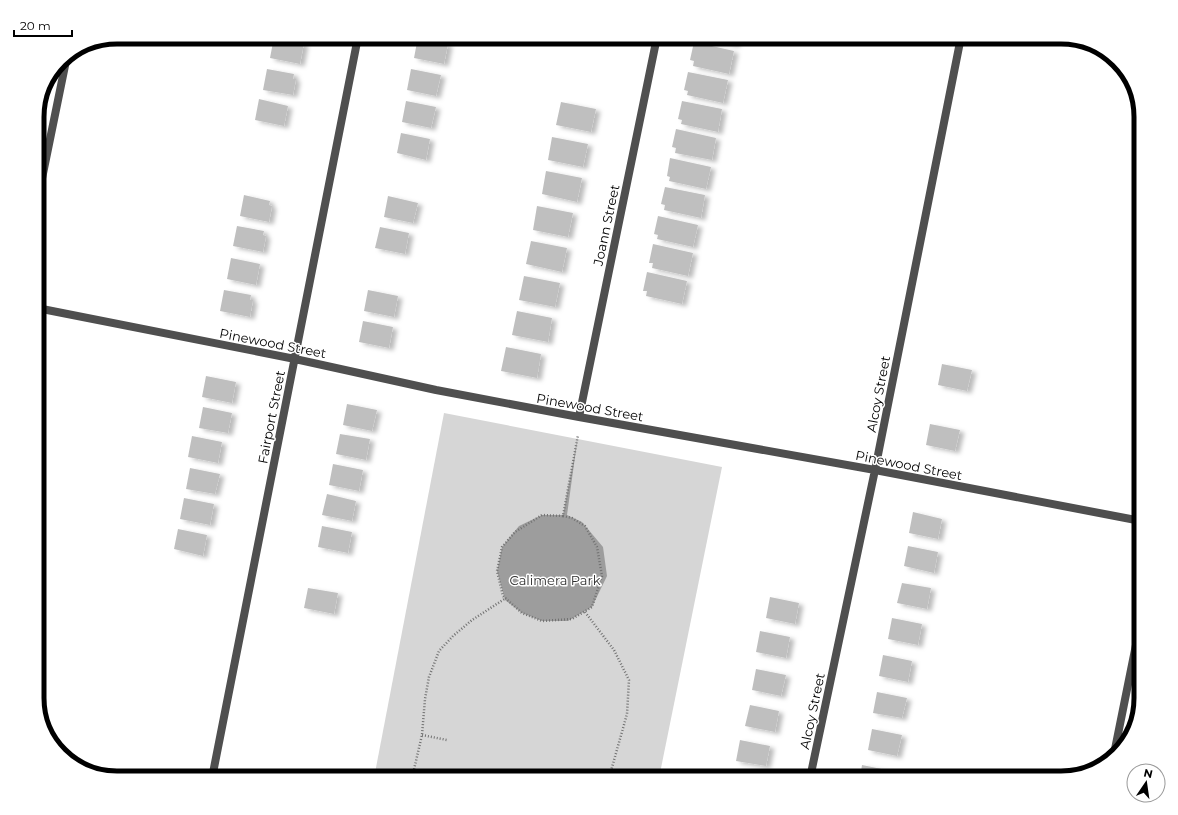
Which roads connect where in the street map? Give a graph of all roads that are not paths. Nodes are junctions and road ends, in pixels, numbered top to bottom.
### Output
1 (357, 44) edge
2 (655, 44) edge
3 (960, 44) edge
4 (65, 66) edge
5 (44, 169) edge
6 (44, 309) edge
7 (295, 359) junction
8 (578, 417) junction
9 (875, 470) junction
10 (1134, 520) edge
11 (1134, 655) edge
12 (1116, 746) edge
13 (213, 771) edge
14 (811, 771) edge

1 - 7 street, Fairport Street
2 - 8 street, Joann Street
3 - 9 street, Alcoy Street
4 - 5 street
6 - 7 street, Pinewood Street
7 - 8 street, Pinewood Street
7 - 13 street, Fairport Street
8 - 9 street, Pinewood Street
9 - 10 street, Pinewood Street
9 - 14 street, Alcoy Street
11 - 12 street

